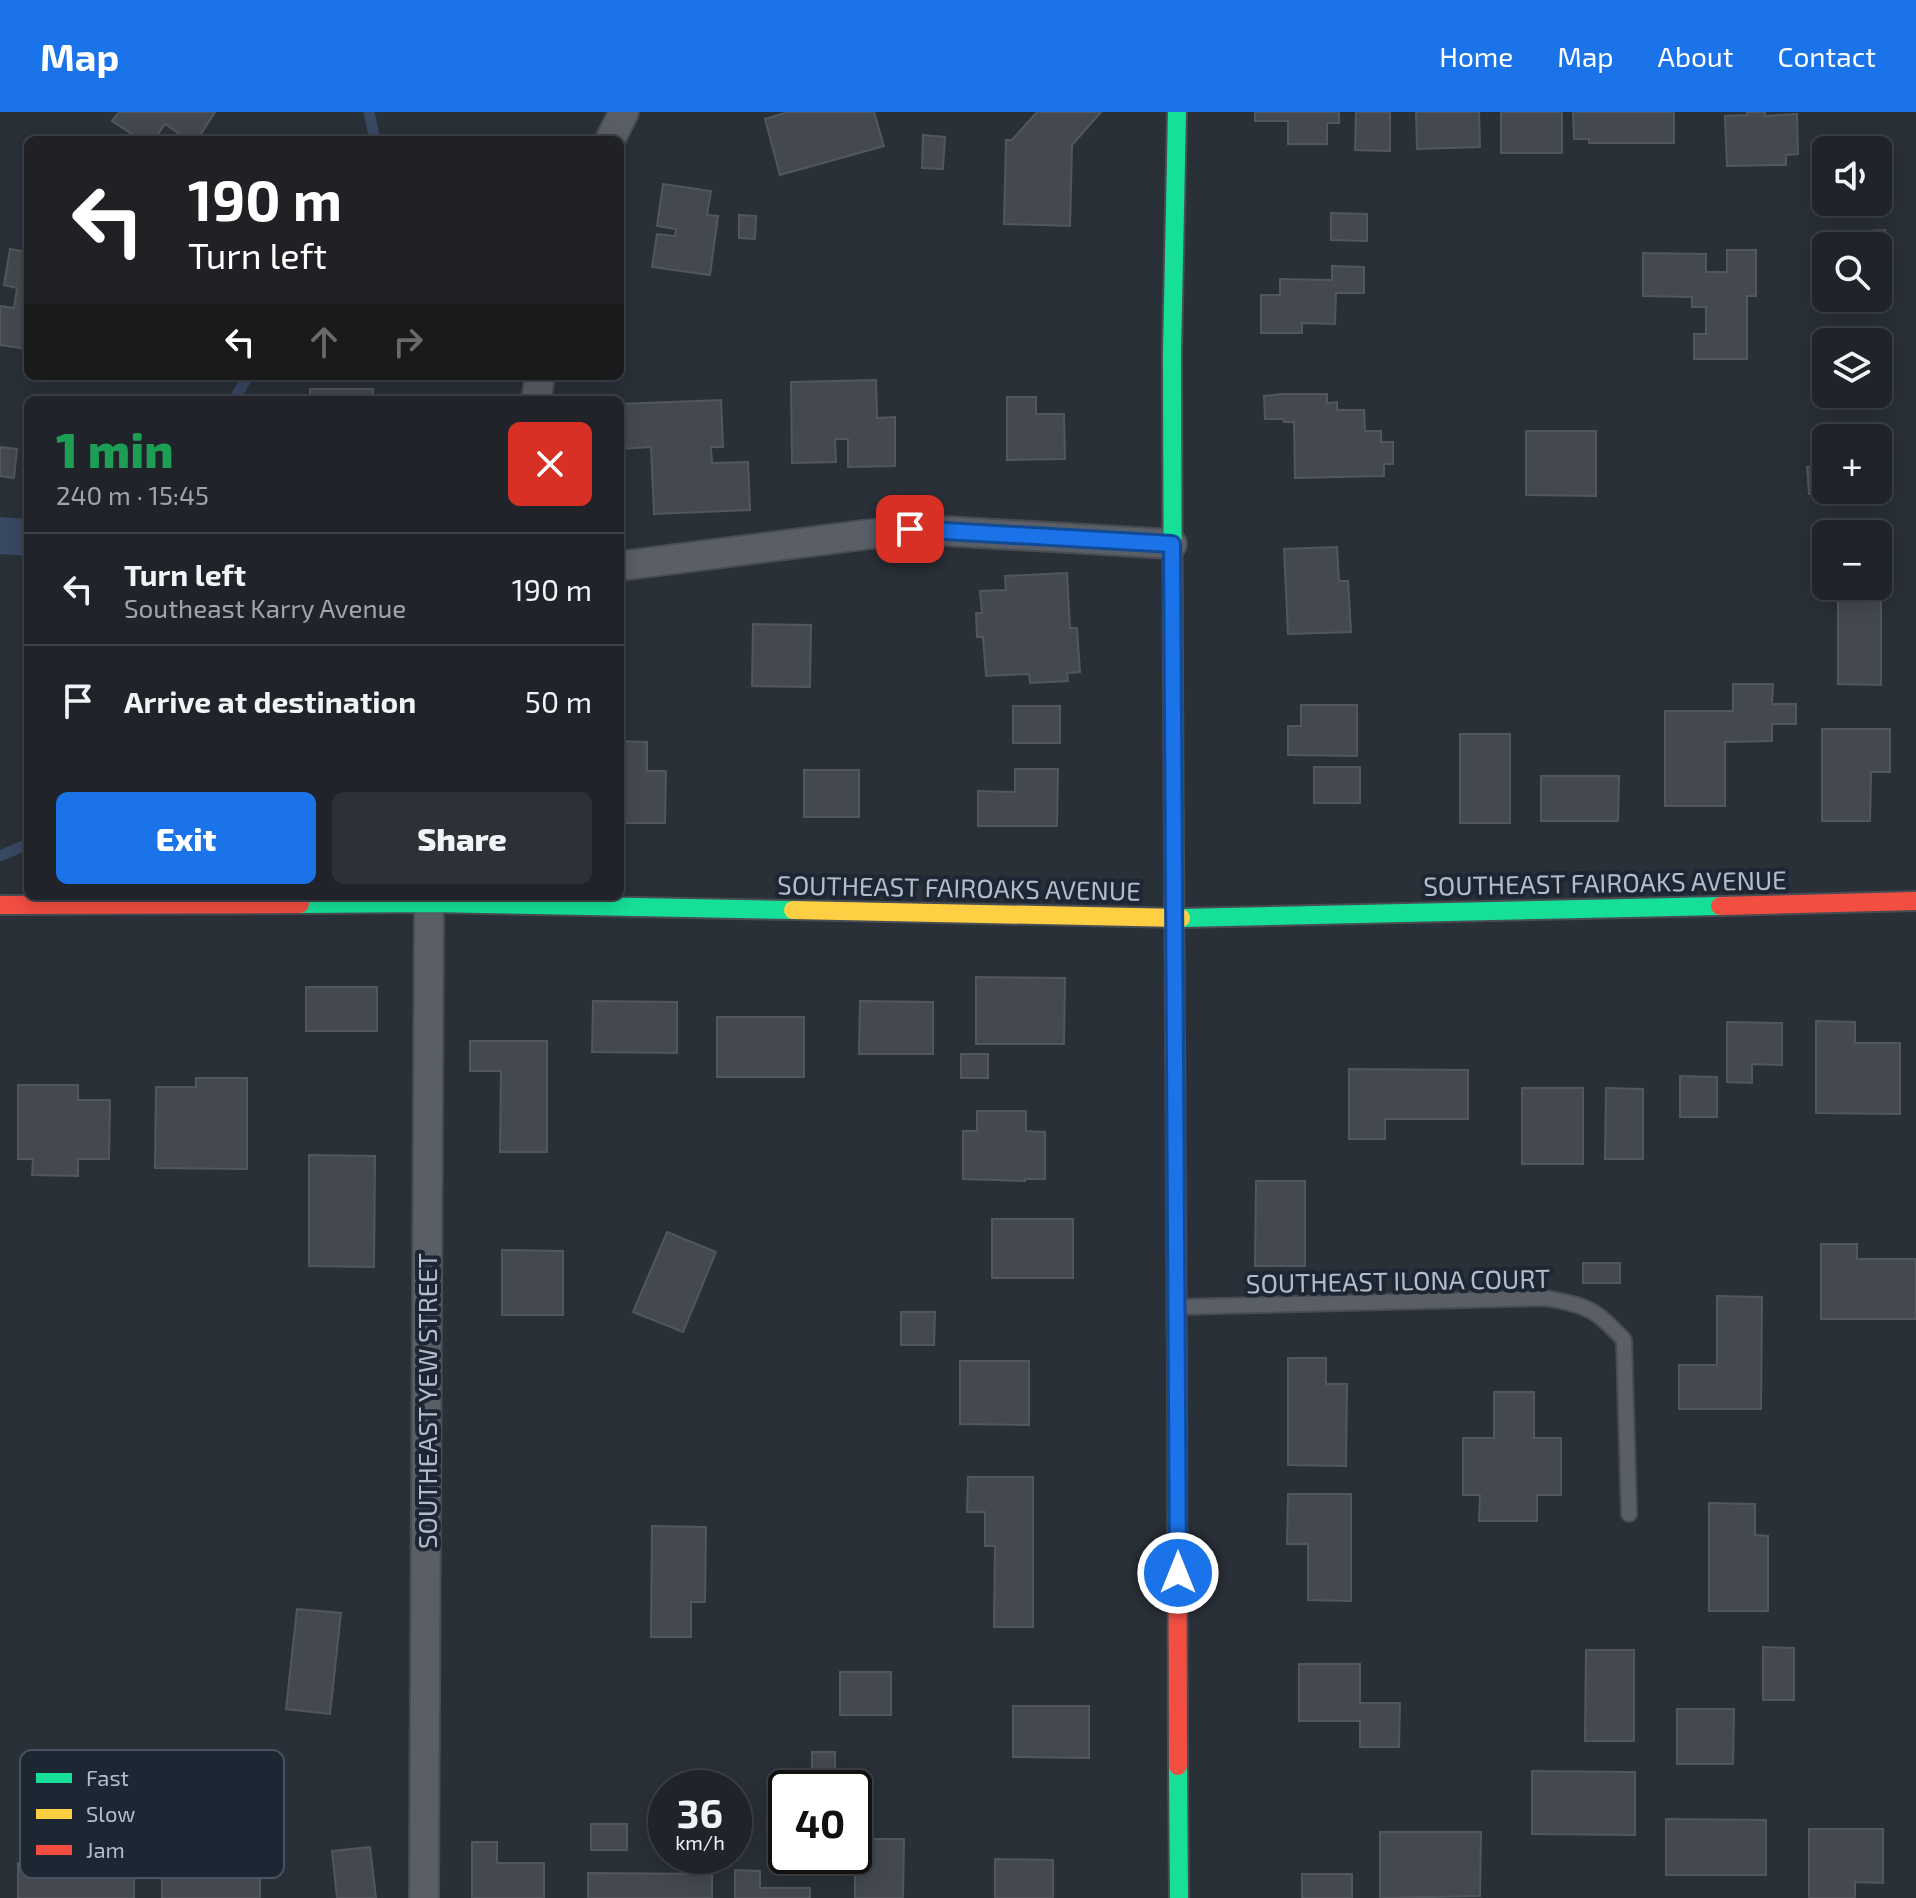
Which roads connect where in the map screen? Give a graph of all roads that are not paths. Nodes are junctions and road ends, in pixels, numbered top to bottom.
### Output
1 (624, 112) edge
2 (1177, 112) edge
3 (612, 136) edge
4 (1172, 544) junction
5 (624, 565) edge
6 (530, 900) edge
7 (1916, 901) edge
8 (429, 903) junction
9 (0, 905) edge
10 (1176, 918) junction
11 (1177, 1307) junction
12 (1629, 1514) dead end
13 (424, 1898) edge
14 (1179, 1898) edge

1 - 3 street
2 - 4 street
4 - 5 street
4 - 10 street
6 - 8 street, SOUTHEAST FAIROAKS AVENUE
6 - 10 street, SOUTHEAST FAIROAKS AVENUE
7 - 10 street, SOUTHEAST FAIROAKS AVENUE
8 - 9 street, SOUTHEAST FAIROAKS AVENUE
8 - 13 street, SOUTHEAST YEW STREET
10 - 11 street
11 - 12 lane, SOUTHEAST ILONA COURT
11 - 14 street

